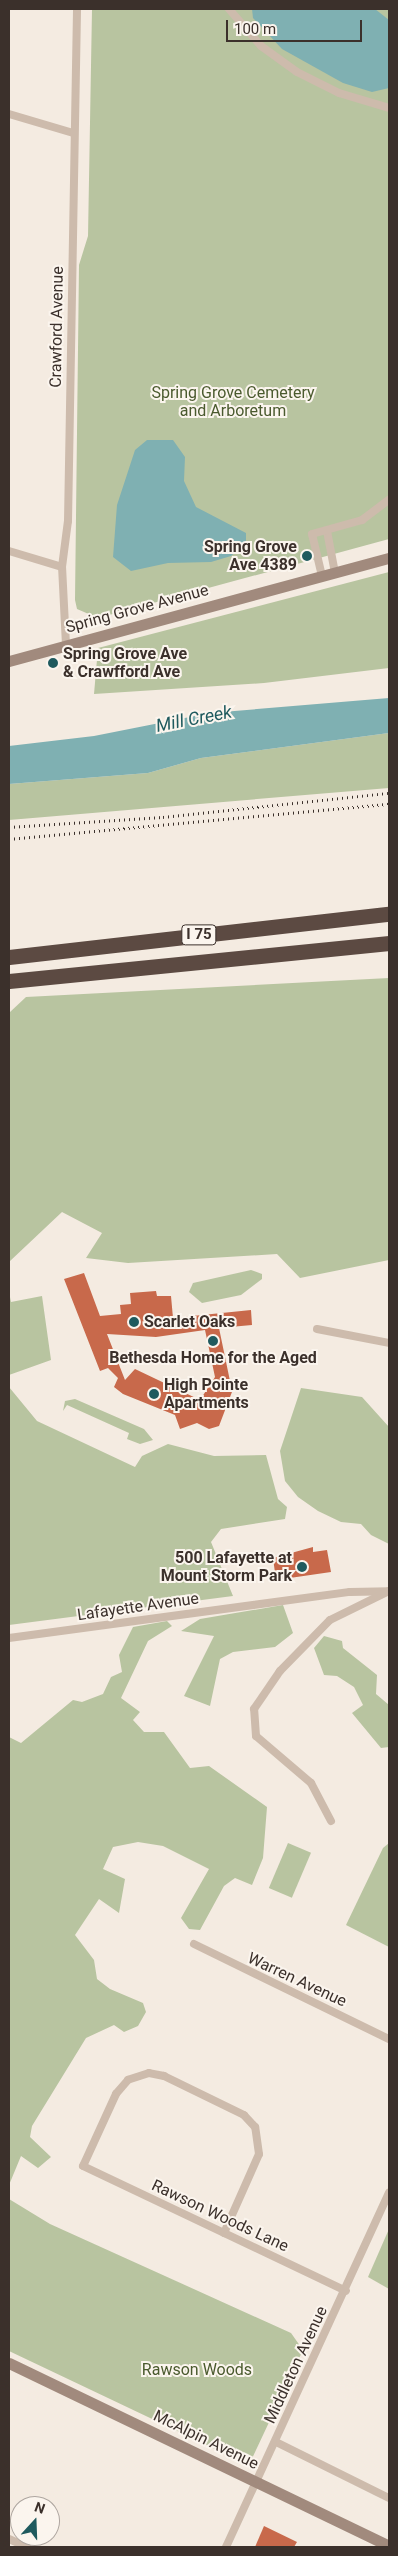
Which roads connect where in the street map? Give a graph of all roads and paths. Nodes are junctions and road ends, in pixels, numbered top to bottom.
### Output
1 (77, 9) edge
2 (229, 9) edge
3 (389, 108) edge
4 (9, 114) edge
5 (73, 133) junction
6 (389, 500) edge
7 (327, 531) junction
8 (9, 551) edge
9 (389, 558) edge
10 (62, 567) junction
11 (335, 572) junction
12 (322, 576) junction
13 (66, 646) junction
14 (9, 661) edge
15 (389, 914) edge
16 (389, 943) edge
17 (9, 957) edge
18 (9, 981) edge
19 (317, 1329) dead end
20 (389, 1343) edge
21 (389, 1592) edge
22 (9, 1638) edge
23 (331, 1821) dead end
24 (194, 1944) dead end
25 (389, 2038) edge
26 (389, 2193) edge
27 (224, 2233) junction
28 (346, 2291) junction
29 (9, 2363) edge
30 (276, 2442) junction
31 (257, 2483) junction
32 (389, 2498) edge
33 (9, 2539) edge
34 (389, 2546) edge
35 (27, 2547) edge
36 (226, 2547) edge

1 - 5 street, Crawford Avenue
2 - 3 street
4 - 5 street
5 - 10 street, Crawford Avenue
6 - 7 street
7 - 11 street
7 - 12 street
8 - 10 street
9 - 11 street, Spring Grove Avenue
10 - 13 street, Crawford Avenue
11 - 12 street, Spring Grove Avenue
12 - 13 street, Spring Grove Avenue
13 - 14 street, Spring Grove Avenue
15 - 17 highway, I 75
16 - 18 highway, I 75
19 - 20 street
21 - 22 street, Lafayette Avenue
21 - 23 street
24 - 25 street, Warren Avenue
26 - 28 street, Middleton Avenue
27 - 27 street, Rawson Woods Lane
27 - 28 street, Rawson Woods Lane
28 - 30 street, Middleton Avenue
29 - 31 street, McAlpin Avenue
30 - 31 street, Middleton Avenue
30 - 32 street
31 - 34 street, McAlpin Avenue
31 - 36 street, Middleton Avenue
33 - 35 street

